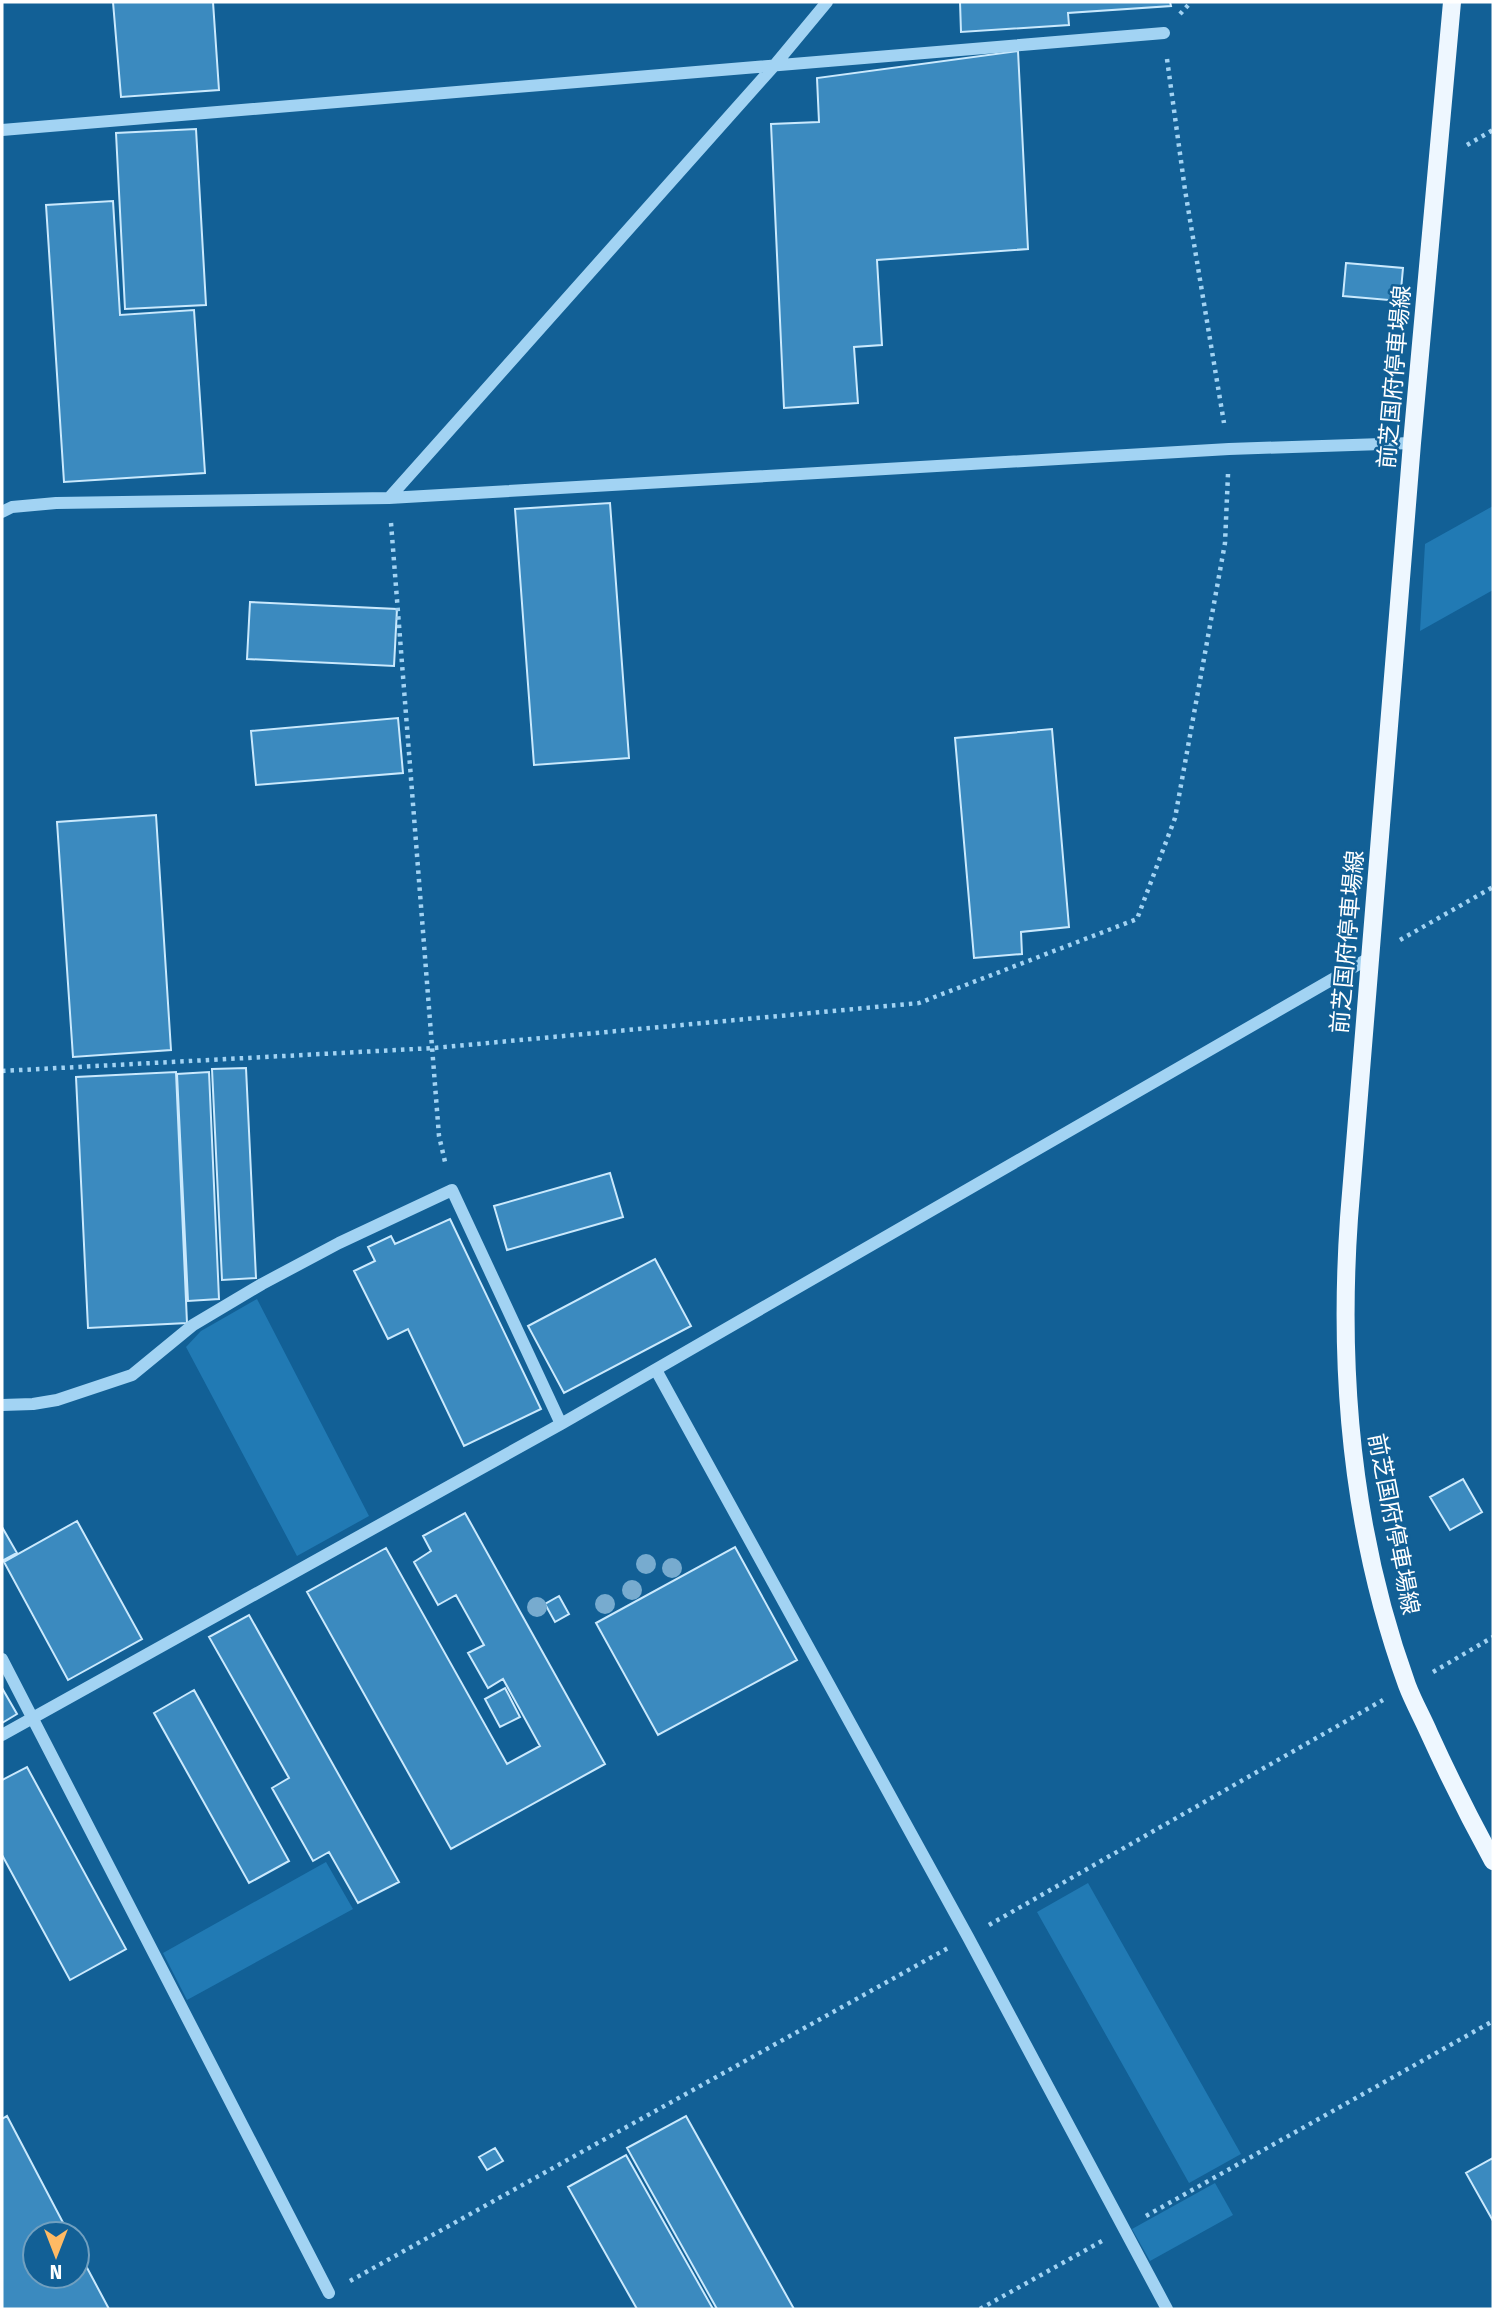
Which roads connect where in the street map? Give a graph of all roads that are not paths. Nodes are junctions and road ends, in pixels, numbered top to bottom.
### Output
1 (828, 2) edge
2 (1452, 2) edge
3 (1164, 33) road end
4 (773, 67) junction
5 (2, 130) edge
6 (1412, 443) junction
7 (389, 498) junction
8 (2, 512) edge
9 (1371, 957) junction
10 (656, 1370) junction
11 (2, 1405) edge
12 (561, 1424) junction
13 (2, 1659) edge
14 (32, 1718) junction
15 (2, 1735) edge
16 (1493, 1861) edge
17 (329, 2293) road end
18 (1167, 2309) edge

1 - 4 street
2 - 6 main road, 前芝国府停車場線
3 - 4 street
4 - 5 street
4 - 7 street
6 - 7 street
6 - 9 main road, 前芝国府停車場線
7 - 8 street
9 - 10 street
9 - 16 main road, 前芝国府停車場線
10 - 12 street
10 - 18 street
11 - 12 street
12 - 14 street
13 - 14 street
14 - 15 street
14 - 17 street

